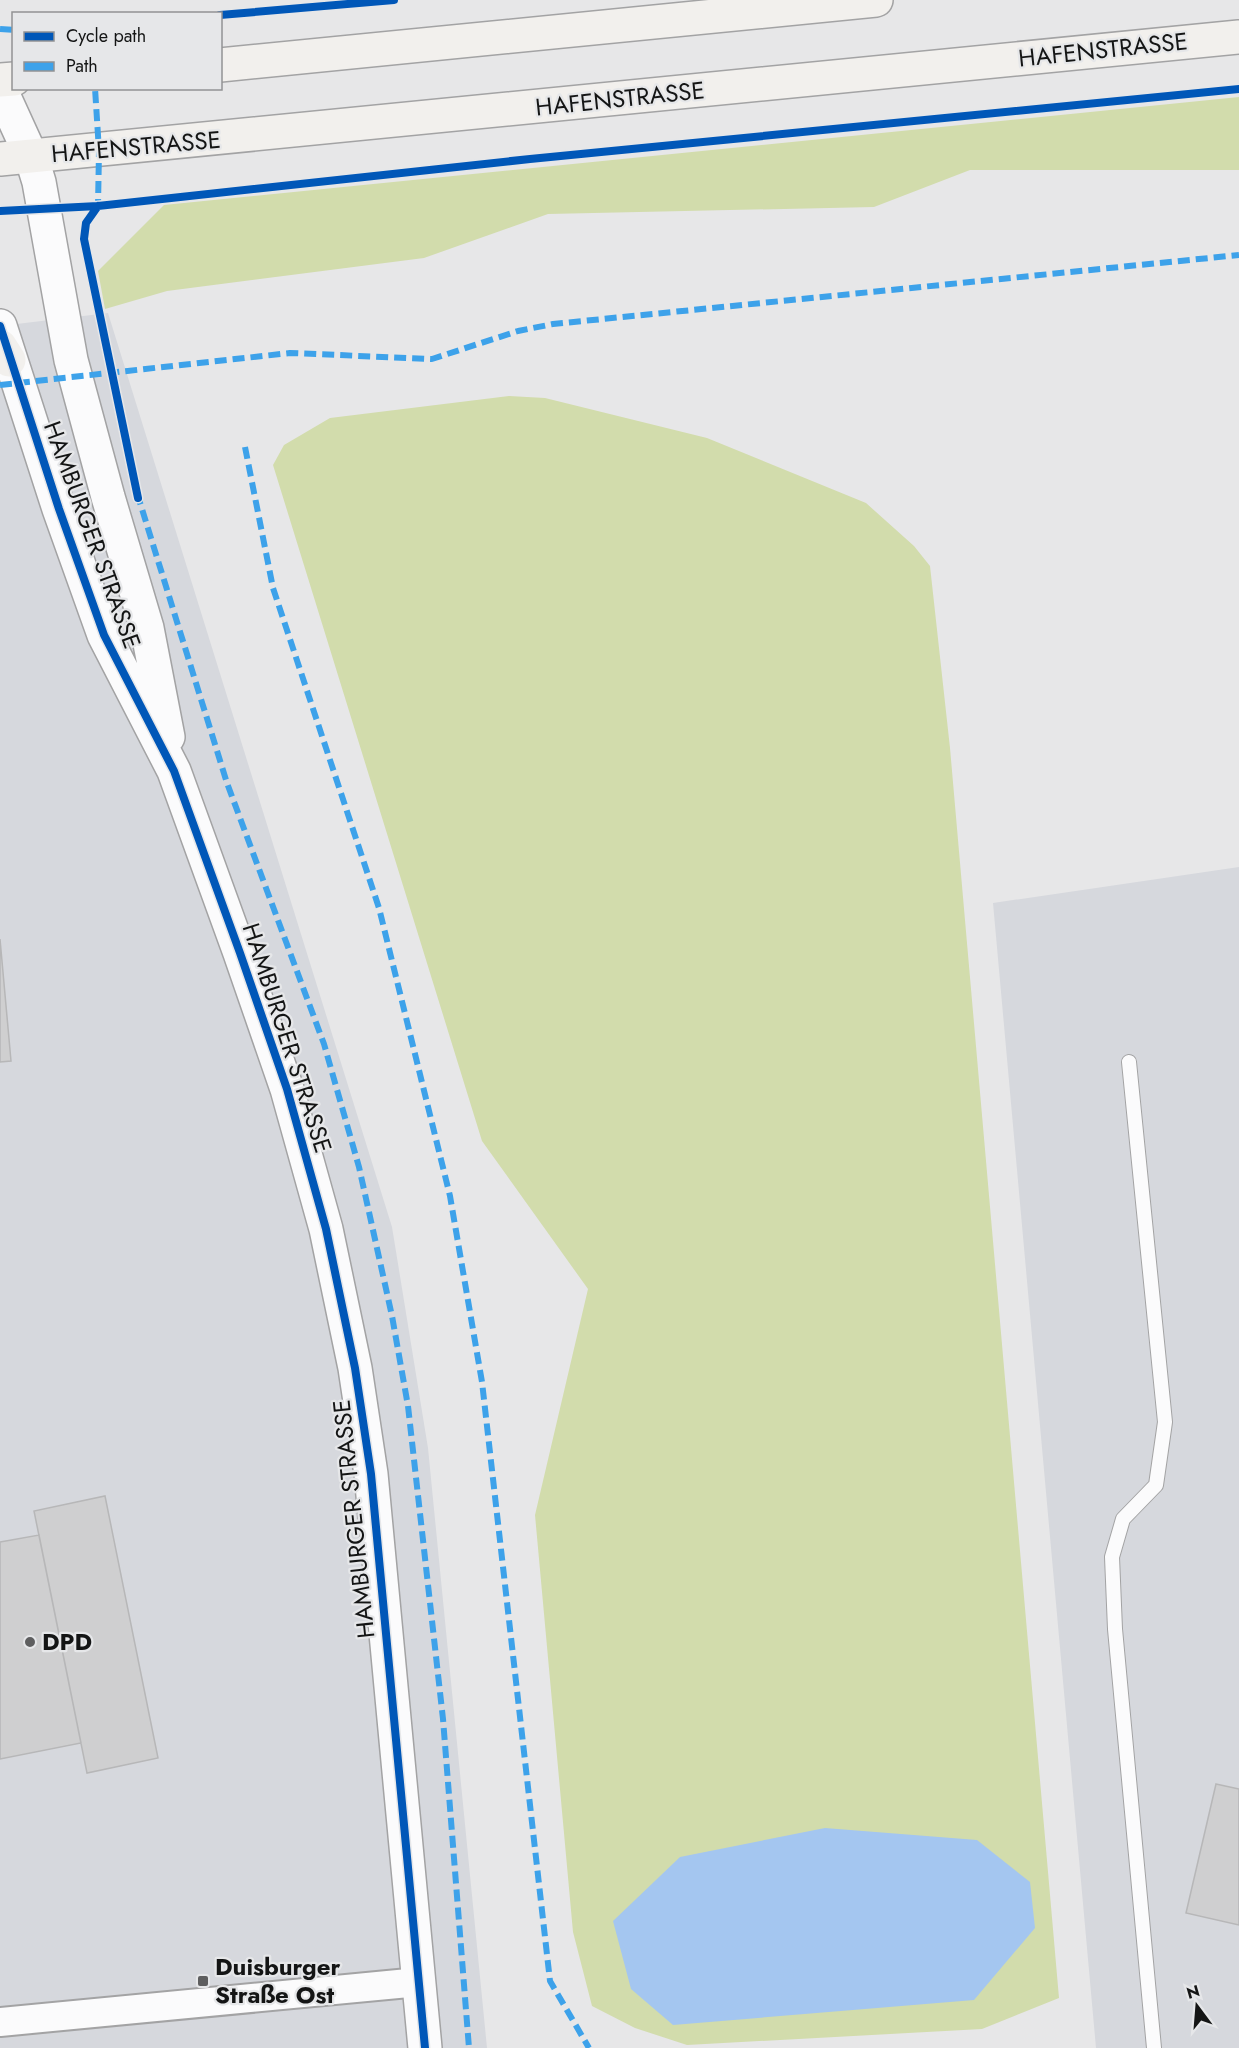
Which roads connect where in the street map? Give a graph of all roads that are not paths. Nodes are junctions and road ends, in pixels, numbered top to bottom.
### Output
1 (876, 0) edge
2 (1239, 37) edge
3 (222, 65) edge
4 (0, 88) edge
5 (15, 158) edge
6 (0, 327) edge
7 (5, 353) edge
8 (174, 771) junction
9 (1129, 1062) dead end
10 (419, 1982) junction
11 (0, 2022) edge
12 (425, 2048) edge
13 (1154, 2048) edge

1 - 3 main road
2 - 5 main road, HAFENSTRASSE
4 - 5 street, HAMBURGER STRASSE
5 - 8 street, HAMBURGER STRASSE
6 - 7 street, HAMBURGER STRASSE
7 - 8 street, HAMBURGER STRASSE
8 - 10 street, HAMBURGER STRASSE
9 - 13 lane
10 - 11 street
10 - 12 street, HAMBURGER STRASSE

